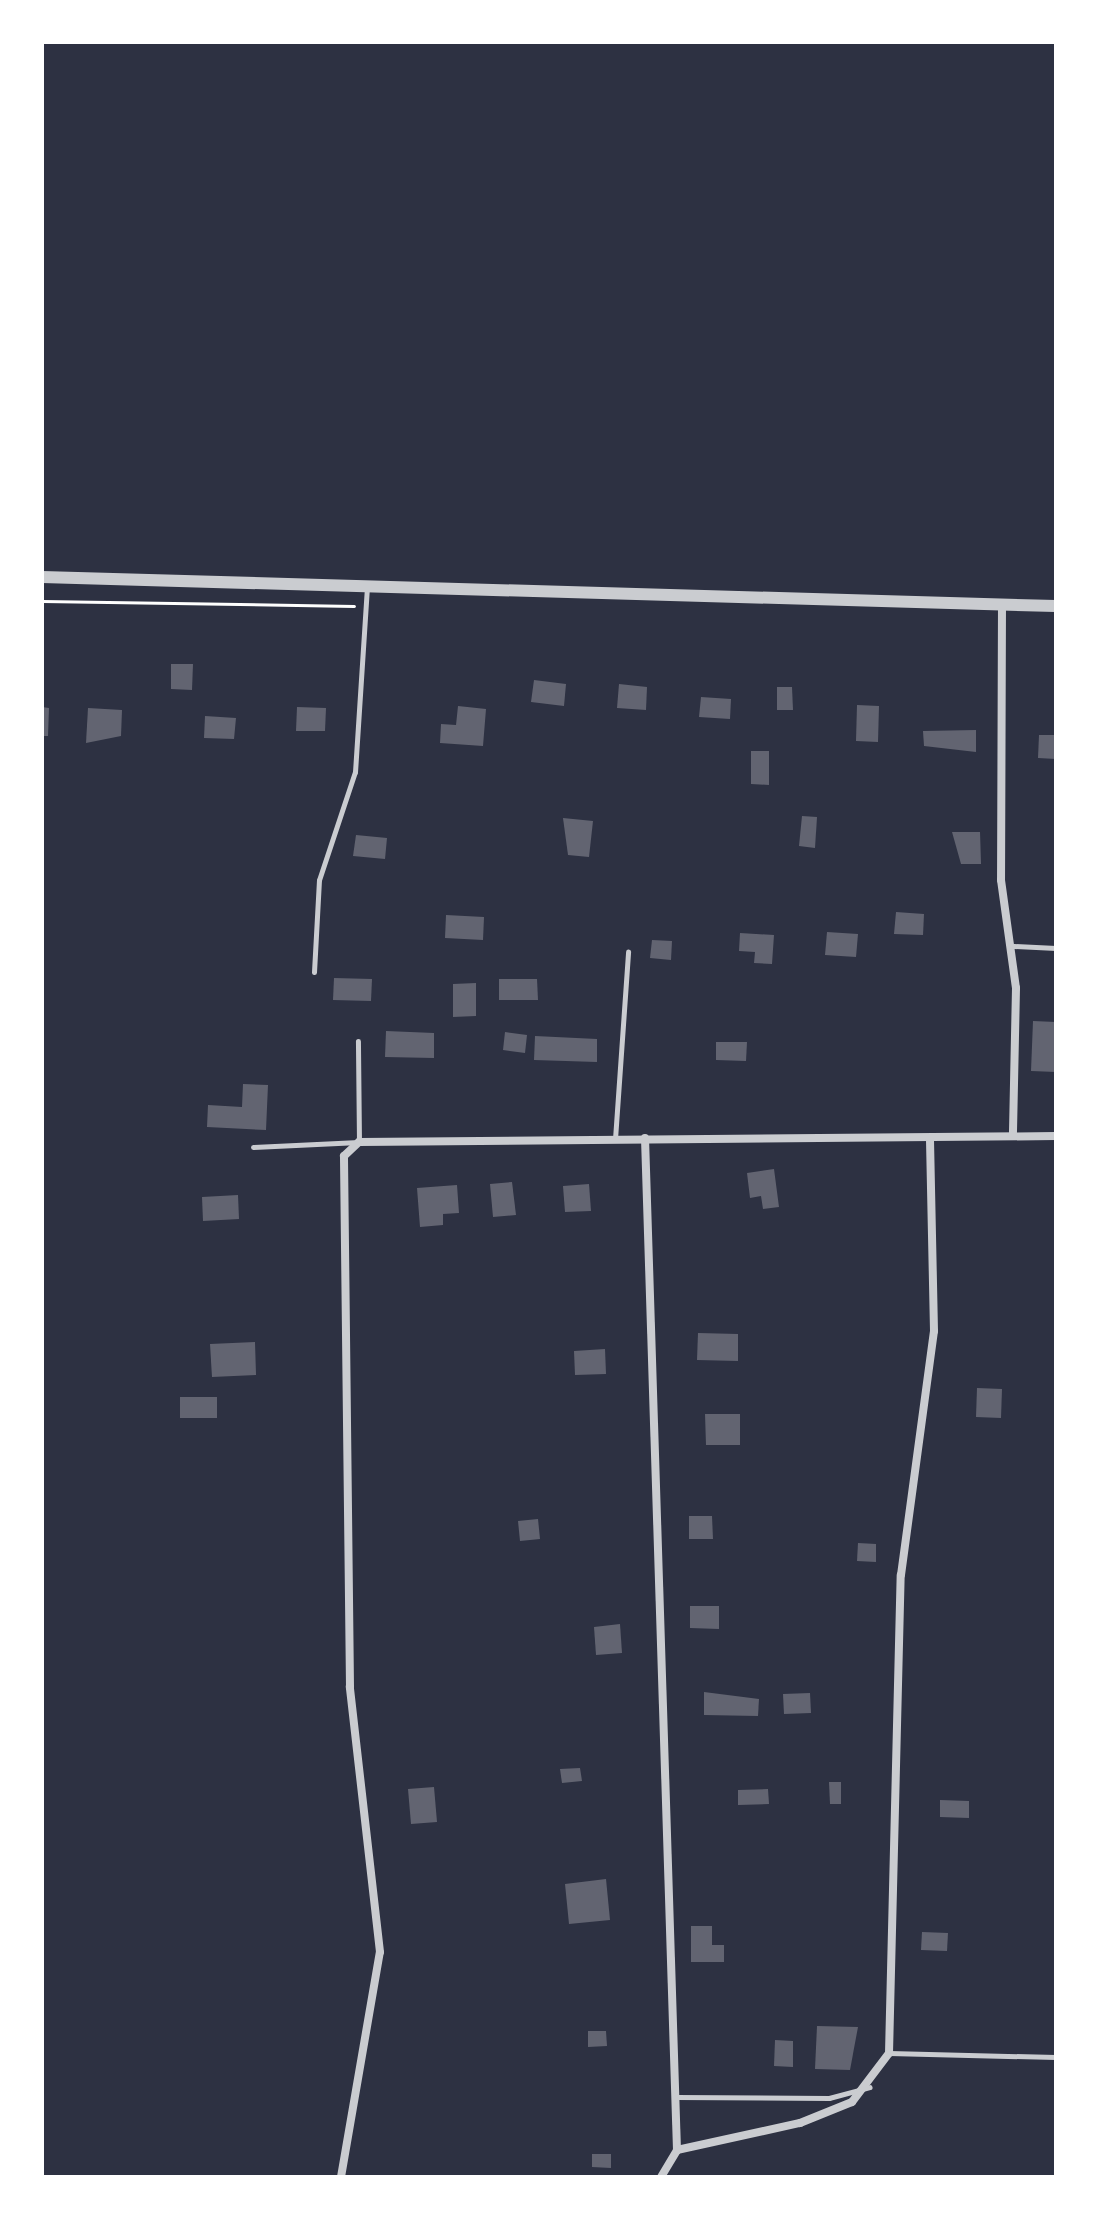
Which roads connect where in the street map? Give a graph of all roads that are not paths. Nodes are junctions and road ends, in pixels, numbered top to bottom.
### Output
1 (42, 577) edge
2 (367, 586) junction
3 (1002, 604) junction
4 (1056, 606) edge
5 (1014, 946) junction
6 (1056, 948) edge
7 (628, 951) dead end
8 (314, 972) dead end
9 (358, 1041) dead end
10 (1013, 1135) junction
11 (1056, 1136) edge
12 (645, 1138) junction
13 (930, 1138) junction
14 (615, 1139) junction
15 (359, 1142) junction
16 (253, 1147) dead end
17 (889, 2053) junction
18 (1056, 2057) edge
19 (870, 2087) junction
20 (676, 2097) junction
21 (677, 2150) junction
22 (341, 2177) edge
23 (661, 2177) edge

1 - 2 street
2 - 3 street
2 - 8 lane
3 - 4 street
3 - 5 street
5 - 6 lane
5 - 10 street
7 - 14 lane
9 - 15 lane
10 - 11 street
10 - 13 street
12 - 13 street
12 - 14 street
12 - 20 street
13 - 17 street
14 - 15 street
15 - 16 lane
15 - 22 street
17 - 18 lane
17 - 19 street
19 - 20 lane
19 - 21 street
20 - 21 street
21 - 23 street

